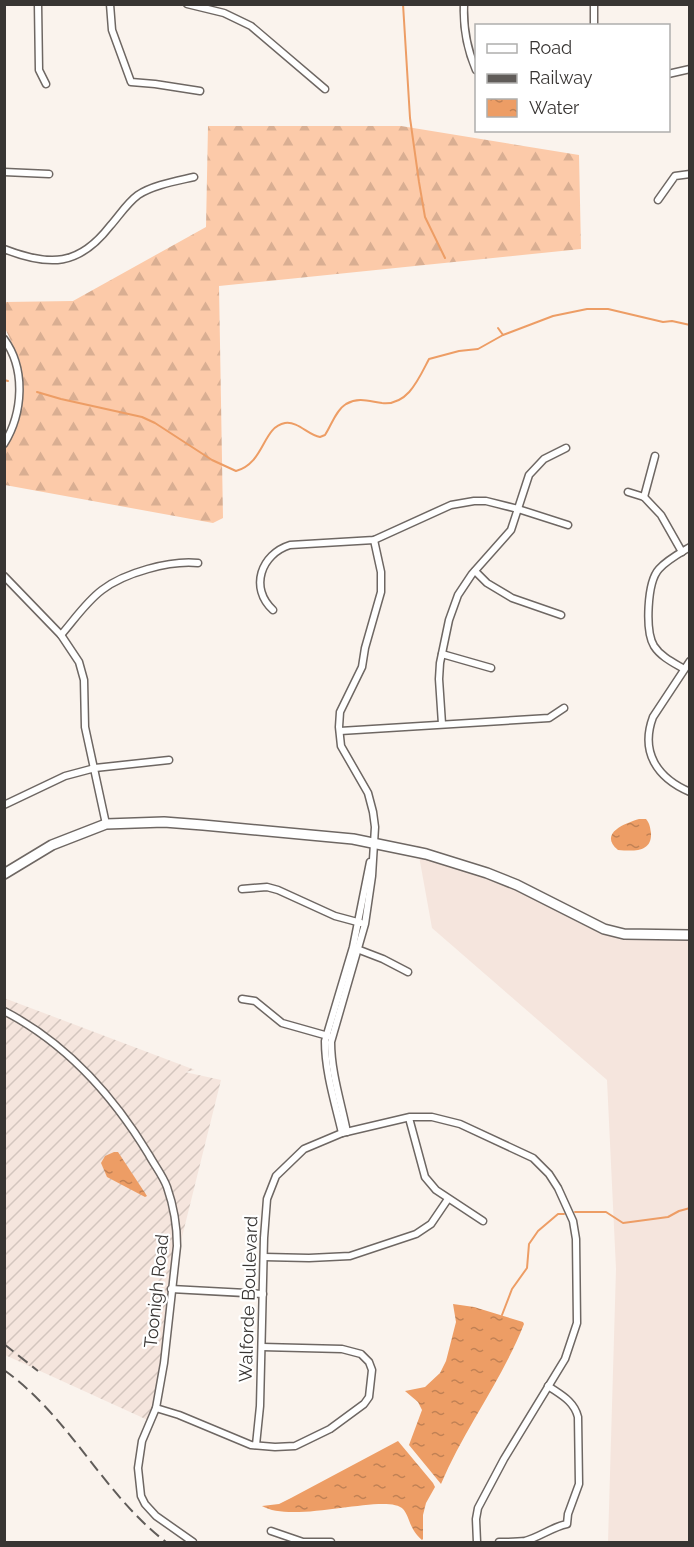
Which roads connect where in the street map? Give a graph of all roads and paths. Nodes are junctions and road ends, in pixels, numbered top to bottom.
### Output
1 (39, 4) edge
2 (110, 4) edge
3 (187, 4) edge
4 (464, 4) edge
5 (594, 4) edge
6 (594, 24) edge
7 (475, 66) edge
8 (690, 69) edge
9 (670, 74) edge
10 (46, 84) dead end
11 (325, 89) dead end
12 (200, 91) dead end
13 (4, 172) edge
14 (49, 174) dead end
15 (690, 174) edge
16 (194, 177) dead end
17 (658, 200) dead end
18 (4, 249) edge
19 (4, 339) edge
20 (4, 444) edge
21 (566, 448) dead end
22 (655, 456) dead end
23 (628, 492) dead end
24 (644, 497) junction
25 (518, 509) junction
26 (568, 525) dead end
27 (374, 540) junction
28 (690, 547) edge
29 (682, 552) junction
30 (198, 563) dead end
31 (475, 571) junction
32 (4, 576) edge
33 (273, 610) dead end
34 (561, 615) dead end
35 (61, 635) junction
36 (442, 654) junction
37 (690, 661) edge
38 (491, 668) dead end
39 (684, 669) junction
40 (564, 708) dead end
41 (442, 724) junction
42 (340, 731) junction
43 (169, 760) dead end
44 (94, 768) junction
45 (690, 792) edge
46 (4, 805) edge
47 (106, 824) junction
48 (374, 844) junction
49 (4, 874) edge
50 (242, 889) dead end
51 (361, 924) junction
52 (690, 935) edge
53 (356, 948) junction
54 (408, 972) dead end
55 (242, 999) dead end
56 (4, 1011) edge
57 (329, 1036) junction
58 (409, 1118) junction
59 (345, 1133) junction
60 (448, 1199) junction
61 (483, 1221) dead end
62 (264, 1257) junction
63 (171, 1289) junction
64 (263, 1294) junction
65 (262, 1347) junction
66 (548, 1386) junction
67 (156, 1408) junction
68 (256, 1445) junction
69 (271, 1531) dead end
70 (193, 1542) edge
71 (331, 1542) edge
72 (477, 1542) edge
73 (499, 1542) edge

1 - 10 street
2 - 12 street
3 - 11 street
4 - 7 street
5 - 6 street
8 - 9 street
13 - 14 street
15 - 17 street
16 - 18 street
19 - 20 street
21 - 25 street
22 - 24 street
23 - 24 street
24 - 29 street
25 - 26 street
25 - 27 street
25 - 31 street
27 - 33 street
27 - 42 street
28 - 29 street
29 - 39 street
30 - 35 street
31 - 34 street
31 - 36 street
32 - 35 street
35 - 44 street
36 - 38 street
36 - 41 street
37 - 39 street
39 - 45 street
40 - 41 street
41 - 42 street
42 - 48 street
43 - 44 street
44 - 46 street
44 - 47 street
47 - 48 street
47 - 49 street
48 - 51 street
48 - 52 street
50 - 51 street
51 - 53 street
53 - 54 street
53 - 57 street
55 - 57 street
56 - 63 street, Toonigh Road
57 - 59 street
58 - 59 street, Walforde Boulevard
58 - 60 street
58 - 66 street, Walforde Boulevard
59 - 62 street, Walforde Boulevard
60 - 61 street
60 - 62 street
62 - 64 street, Walforde Boulevard
63 - 64 street
63 - 67 street, Toonigh Road
64 - 65 street, Walforde Boulevard
65 - 68 street, Walforde Boulevard
65 - 68 street
66 - 72 street, Walforde Boulevard
66 - 73 street
67 - 68 street
67 - 70 street, Toonigh Road
69 - 71 street

